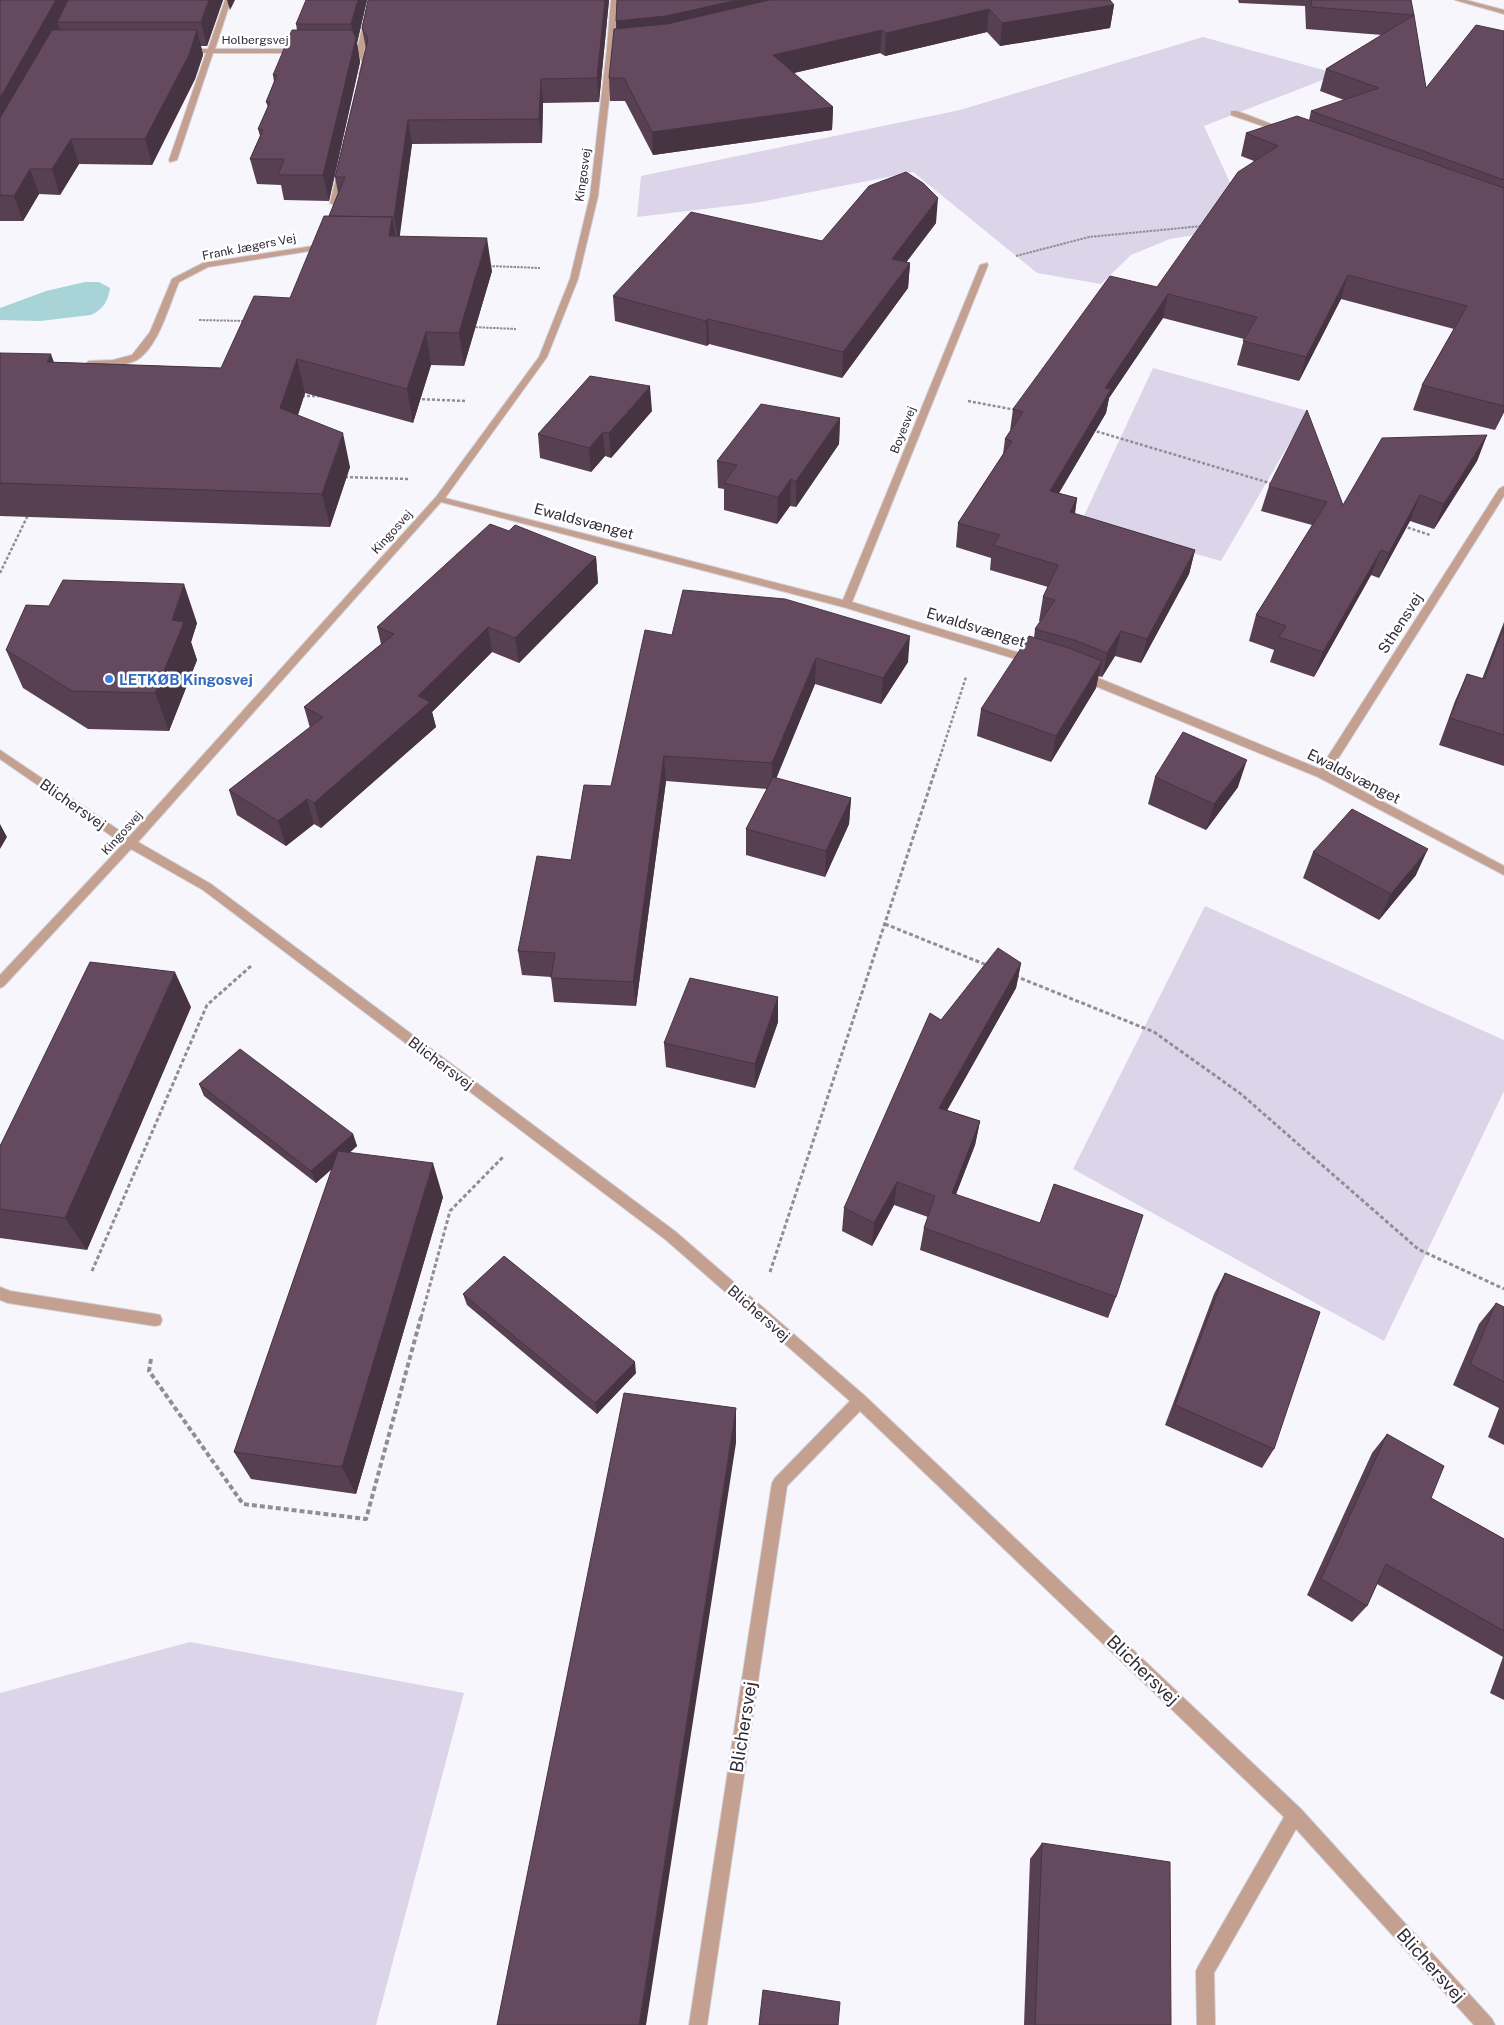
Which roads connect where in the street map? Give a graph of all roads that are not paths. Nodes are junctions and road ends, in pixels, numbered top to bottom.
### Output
1 (228, 0) edge
2 (372, 0) edge
3 (614, 0) edge
4 (1458, 0) edge
5 (1504, 12) edge
6 (182, 51) edge
7 (211, 51) junction
8 (310, 51) edge
9 (330, 51) edge
10 (360, 52) junction
11 (362, 81) edge
12 (1234, 113) dead end
13 (1290, 132) edge
14 (173, 160) dead end
15 (342, 166) edge
16 (334, 203) edge
17 (337, 244) edge
18 (984, 265) road end
19 (83, 364) edge
20 (1504, 489) edge
21 (439, 499) junction
22 (846, 604) junction
23 (1040, 662) edge
24 (1068, 670) edge
25 (0, 754) edge
26 (1322, 774) junction
27 (130, 843) junction
28 (1504, 870) edge
29 (6, 969) edge
30 (0, 983) edge
31 (0, 1293) edge
32 (156, 1320) road end
33 (860, 1401) junction
34 (1295, 1815) junction
35 (698, 2025) edge
36 (1206, 2025) edge
37 (1486, 2025) edge

1 - 7 street, Holbergsvej
2 - 10 street
3 - 21 street, Kingosvej
4 - 5 street
6 - 7 street, Holbergsvej
7 - 8 street, Holbergsvej
7 - 14 street, Holbergsvej
9 - 10 street
10 - 11 street
12 - 13 street
15 - 16 street
17 - 19 street, Frank Jægers Vej
18 - 22 street, Boyesvej
20 - 26 street, Sthensvej
21 - 22 street, Ewaldsvænget
21 - 27 street, Kingosvej
22 - 23 street, Ewaldsvænget
24 - 26 street, Ewaldsvænget
25 - 27 street, Blichersvej
26 - 28 street, Ewaldsvænget
27 - 29 street, Kingosvej
27 - 33 street, Blichersvej
29 - 30 street, Kingosvej
31 - 32 street
33 - 34 street, Blichersvej
33 - 35 street, Blichersvej
34 - 36 street
34 - 37 street, Blichersvej

